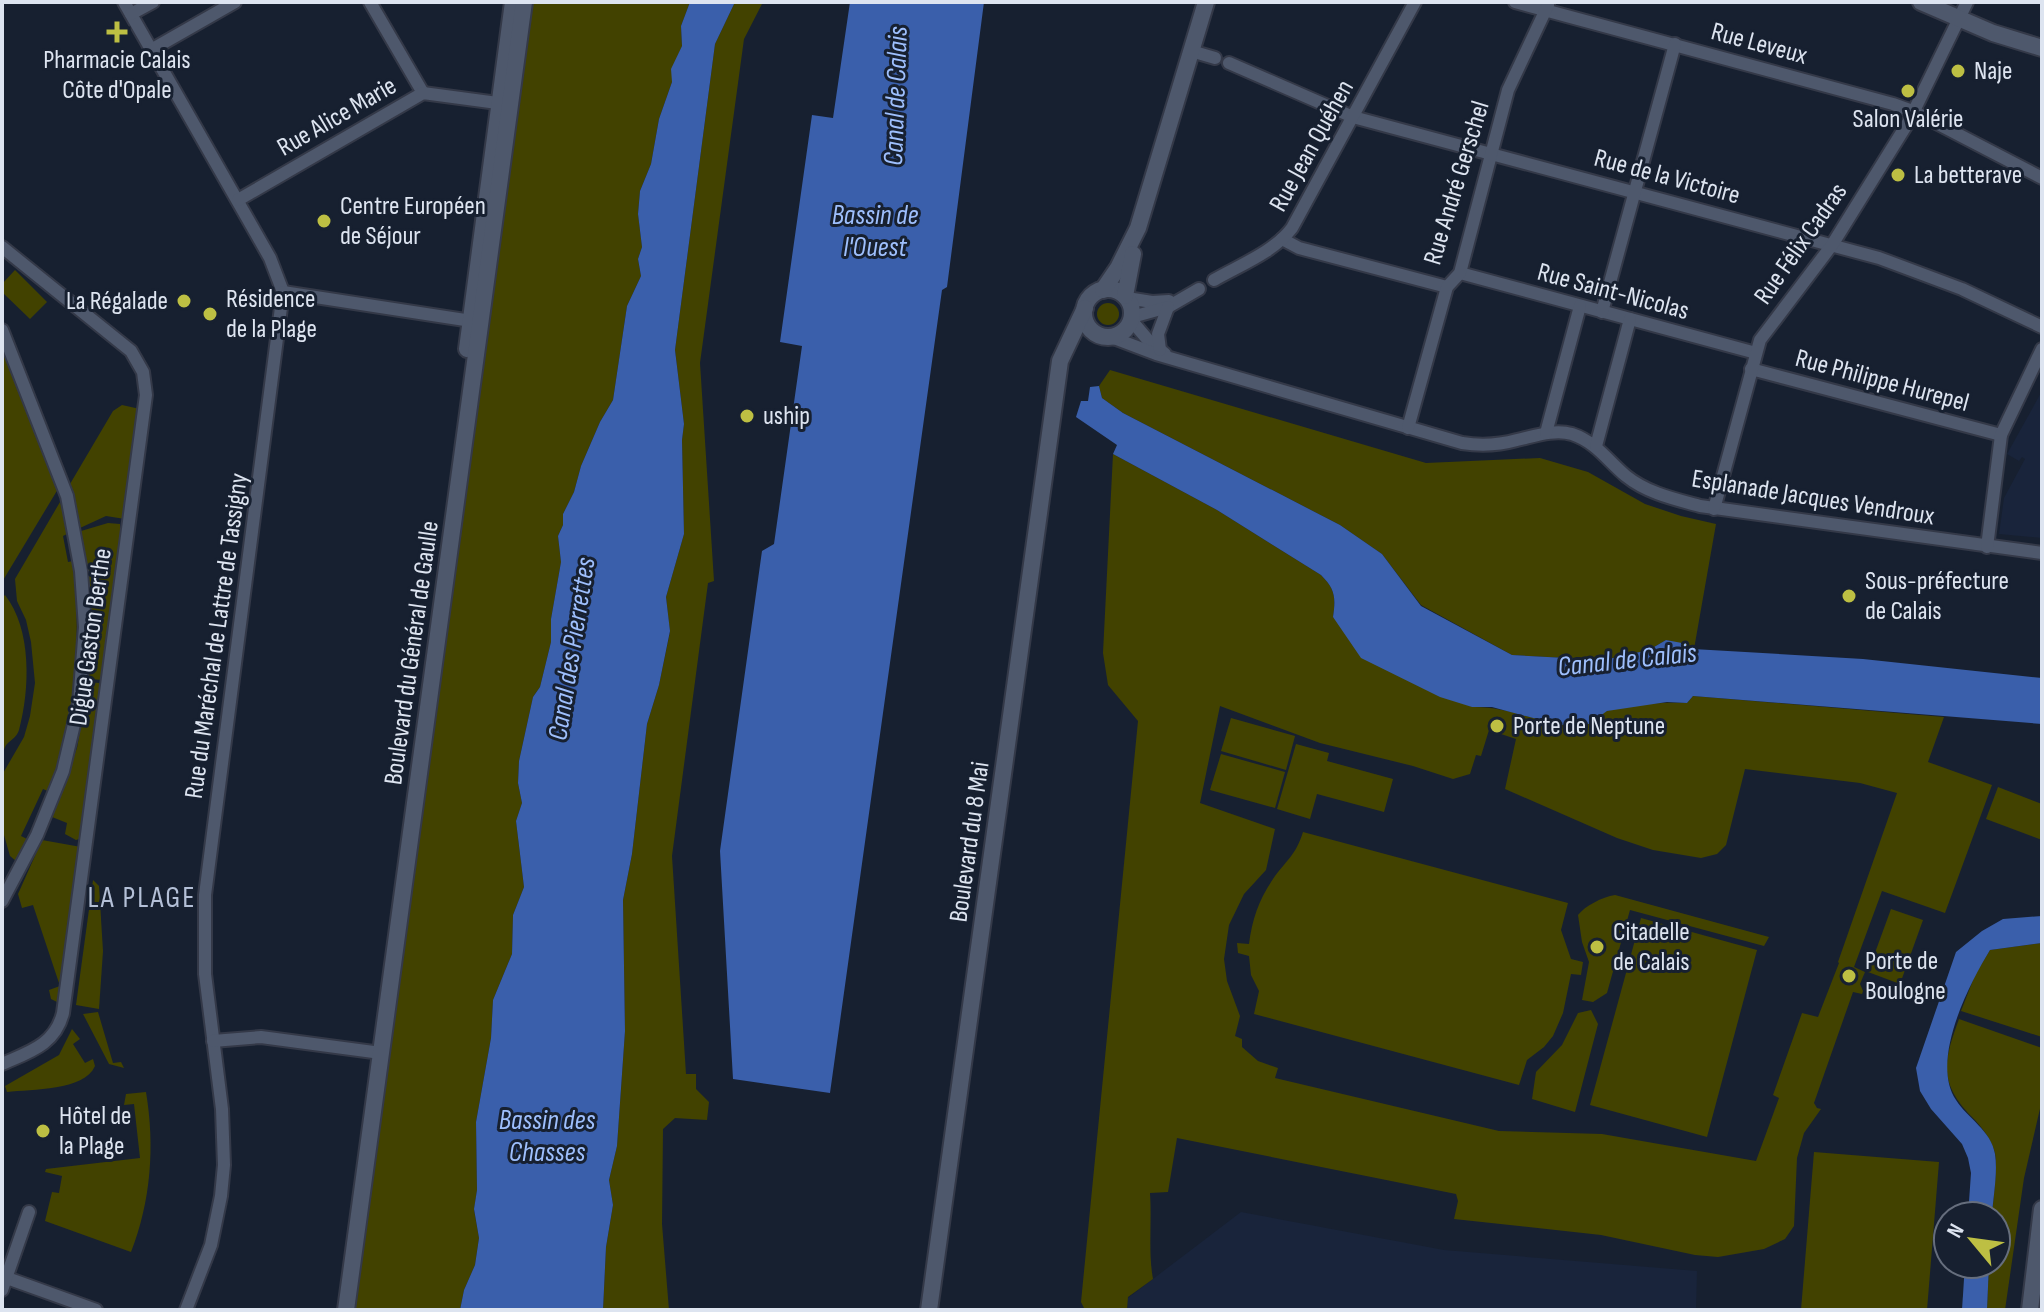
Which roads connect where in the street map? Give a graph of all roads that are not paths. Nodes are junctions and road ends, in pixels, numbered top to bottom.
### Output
1 (153, 2) edge
2 (235, 2) edge
3 (370, 2) edge
4 (513, 2) edge
5 (524, 2) edge
6 (1206, 2) edge
7 (1415, 2) edge
8 (1515, 2) edge
9 (1921, 2) edge
10 (1967, 2) edge
11 (1547, 6) edge
12 (127, 8) edge
13 (1960, 19) junction
14 (1675, 44) junction
15 (2042, 48) edge
16 (151, 50) junction
17 (1191, 51) junction
18 (1215, 58) dead end
19 (1229, 63) dead end
20 (423, 93) junction
21 (505, 104) junction
22 (1915, 112) junction
23 (1353, 117) junction
24 (1491, 153) junction
25 (2042, 178) edge
26 (1635, 191) junction
27 (238, 200) junction
28 (1138, 228) junction
29 (1282, 239) junction
30 (1832, 245) junction
31 (2, 247) edge
32 (1460, 273) junction
33 (1214, 280) dead end
34 (1447, 287) junction
35 (1199, 289) dead end
36 (1103, 290) junction
37 (283, 292) junction
38 (1126, 297) junction
39 (1180, 299) junction
40 (1580, 306) junction
41 (1168, 307) junction
42 (1085, 308) junction
43 (1602, 312) junction
44 (1132, 318) junction
45 (1630, 319) junction
46 (475, 321) junction
47 (2042, 327) edge
48 (2, 330) edge
49 (1106, 336) junction
50 (2042, 349) edge
51 (1160, 350) junction
52 (1756, 353) junction
53 (1179, 360) junction
54 (1751, 369) junction
55 (1059, 381) junction
56 (1408, 428) junction
57 (1546, 433) junction
58 (2001, 435) junction
59 (1596, 446) junction
60 (1714, 509) junction
61 (1987, 547) junction
62 (2042, 553) edge
63 (2, 901) edge
64 (213, 1041) junction
65 (377, 1052) junction
66 (2, 1064) edge
67 (2042, 1209) edge
68 (29, 1212) dead end
69 (4, 1284) edge
70 (96, 1310) edge
71 (186, 1310) edge
72 (336, 1310) edge
73 (346, 1310) edge
74 (929, 1310) edge
75 (2030, 1310) edge

1 - 12 street
2 - 16 street
3 - 20 street
4 - 21 street, Boulevard du Général de Gaulle
5 - 21 street, Boulevard du Général de Gaulle
6 - 17 street
7 - 23 street, Rue Jean Quéhen
8 - 11 street, Rue Leveux
9 - 13 street
10 - 13 street, Rue Félix Cadras
11 - 14 street, Rue Leveux
11 - 24 street, Rue André Gerschel
12 - 16 street, Rue du Maréchal de Lattre de Tassigny
13 - 15 street
13 - 22 street, Rue Félix Cadras
14 - 22 street, Rue Leveux
14 - 26 street
16 - 27 street, Rue du Maréchal de Lattre de Tassigny
17 - 18 street
17 - 28 street
19 - 23 street, Rue de la Victoire
20 - 21 street, Rue Alice Marie
20 - 27 street, Rue Alice Marie
21 - 46 street, Boulevard du Général de Gaulle
22 - 25 street, Rue Leveux
22 - 30 street, Rue Félix Cadras
23 - 24 street, Rue de la Victoire
23 - 29 street, Rue Jean Quéhen
24 - 26 street, Rue de la Victoire
24 - 32 street, Rue André Gerschel
26 - 30 street, Rue de la Victoire
26 - 43 street
27 - 37 street, Rue du Maréchal de Lattre de Tassigny
28 - 36 street
28 - 38 street
29 - 33 street, Rue Jean Quéhen
29 - 34 street
30 - 47 street, Rue de la Victoire
30 - 52 street, Rue Félix Cadras
31 - 66 street, Digue Gaston Berthe
32 - 34 street, Rue André Gerschel
32 - 40 street, Rue Saint-Nicolas
34 - 56 street, Rue André Gerschel
35 - 39 street
36 - 38 street
36 - 42 street
37 - 46 street
37 - 64 street, Rue du Maréchal de Lattre de Tassigny
38 - 39 street
38 - 44 street
39 - 41 street
40 - 43 street, Rue Saint-Nicolas
40 - 57 street
41 - 44 street
41 - 51 street
42 - 49 street
42 - 55 street, Boulevard du 8 Mai
43 - 45 street, Rue Saint-Nicolas
44 - 49 street
44 - 51 street, Esplanade Jacques Vendroux
45 - 52 street, Rue Saint-Nicolas
45 - 59 street
46 - 65 street, Boulevard du Général de Gaulle
48 - 63 street, Digue Gaston Berthe
49 - 53 street, Esplanade Jacques Vendroux
49 - 55 street, Boulevard du 8 Mai
50 - 58 street
51 - 53 street, Esplanade Jacques Vendroux
52 - 54 street, Rue Félix Cadras
53 - 56 street, Esplanade Jacques Vendroux
54 - 58 street, Rue Philippe Hurepel
54 - 60 street, Rue Félix Cadras
55 - 74 street, Boulevard du 8 Mai
56 - 57 street, Esplanade Jacques Vendroux
57 - 59 street, Esplanade Jacques Vendroux
58 - 61 street
59 - 60 street, Esplanade Jacques Vendroux
60 - 61 street, Esplanade Jacques Vendroux
61 - 62 street, Esplanade Jacques Vendroux
64 - 65 street
64 - 71 street, Rue du Maréchal de Lattre de Tassigny
65 - 72 street, Boulevard du Général de Gaulle
65 - 73 street, Boulevard du Général de Gaulle
67 - 75 street
68 - 69 street
69 - 70 street

